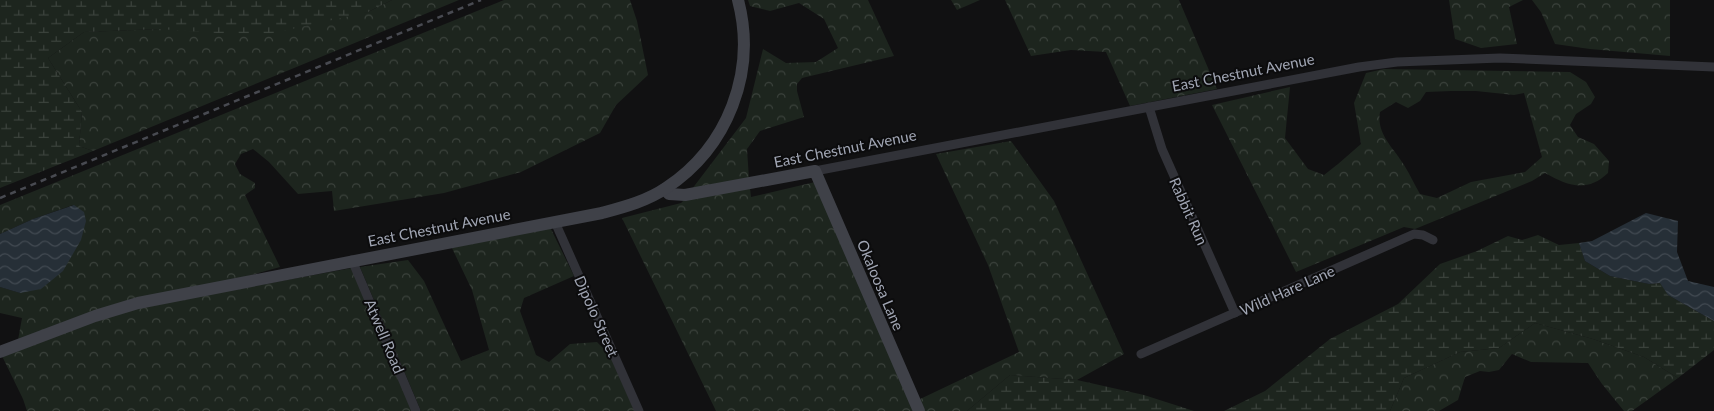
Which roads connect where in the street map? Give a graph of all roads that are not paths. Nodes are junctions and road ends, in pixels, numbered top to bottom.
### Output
1 (738, 0) edge
2 (1714, 67) edge
3 (1149, 107) junction
4 (815, 171) junction
5 (665, 188) junction
6 (555, 222) junction
7 (1434, 240) dead end
8 (352, 260) junction
9 (1235, 313) junction
10 (0, 352) edge
11 (1141, 354) dead end
12 (416, 411) edge
13 (639, 411) edge
14 (919, 411) edge

1 - 5 street
2 - 3 street, East Chestnut Avenue
3 - 4 street, East Chestnut Avenue
3 - 9 street, Rabbit Run
4 - 5 street, East Chestnut Avenue
4 - 14 street, Okaloosa Lane
5 - 6 street, East Chestnut Avenue
6 - 8 street, East Chestnut Avenue
6 - 13 street, Dipolo Street
7 - 9 street, Wild Hare Lane
8 - 10 street, East Chestnut Avenue
8 - 12 street, Atwell Road
9 - 11 street, Wild Hare Lane

